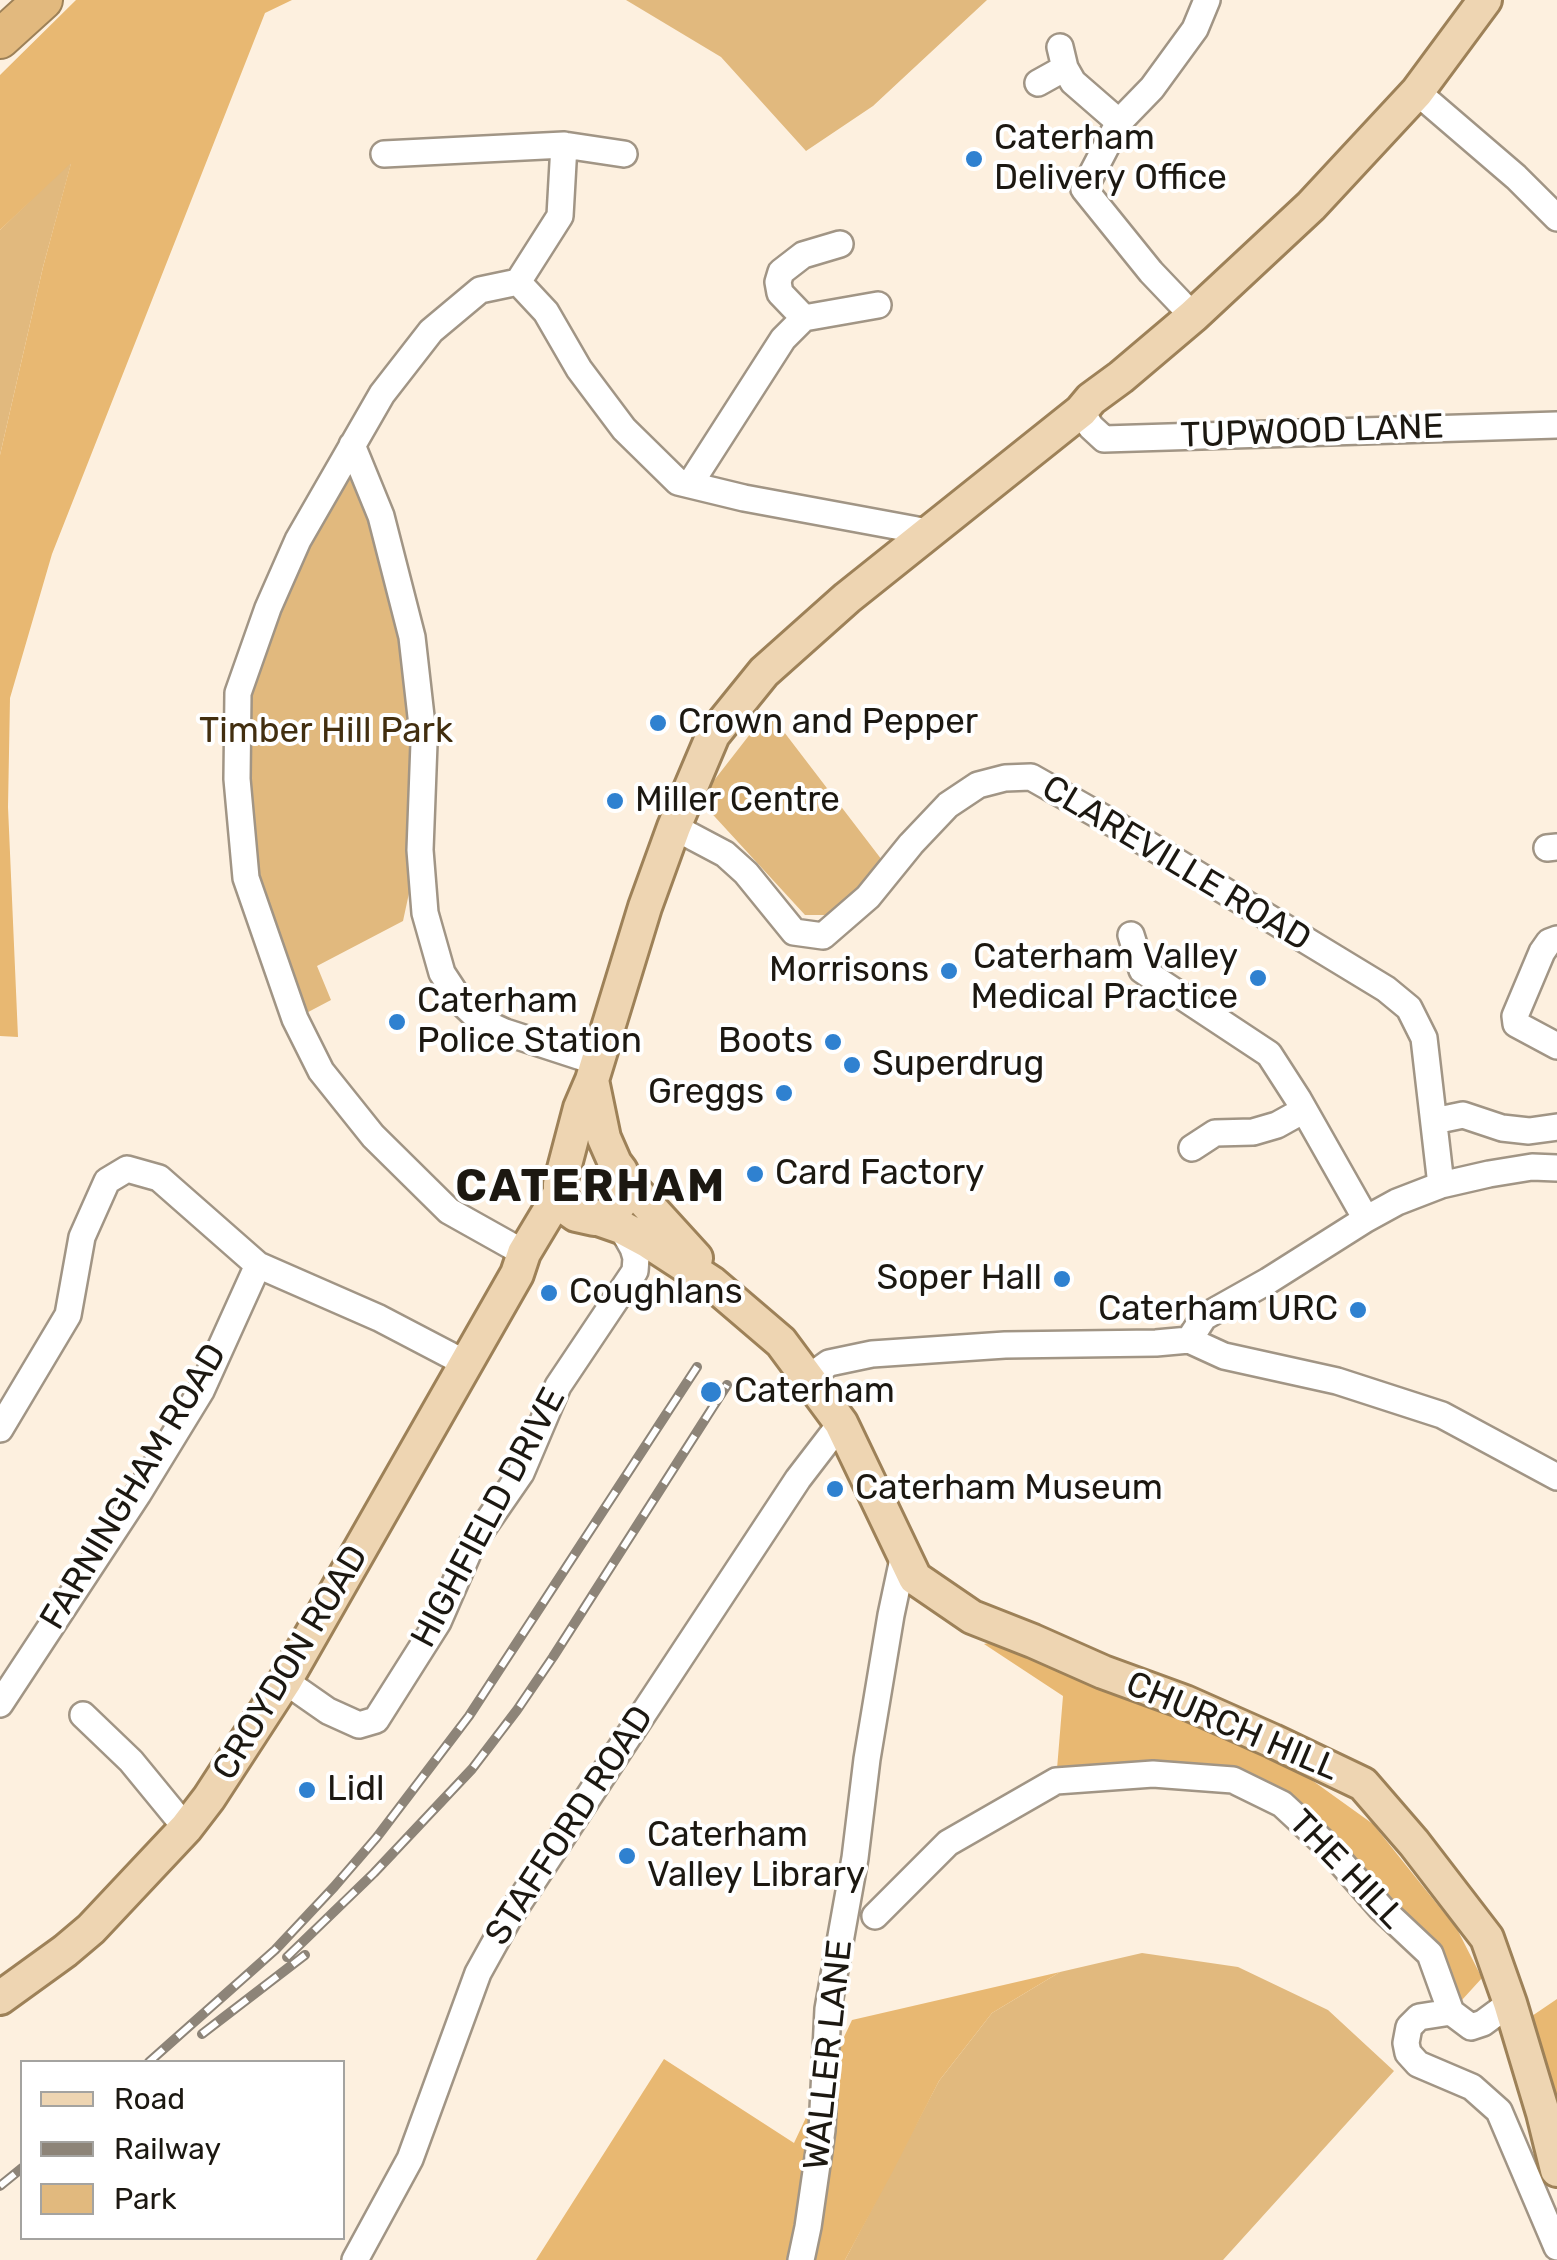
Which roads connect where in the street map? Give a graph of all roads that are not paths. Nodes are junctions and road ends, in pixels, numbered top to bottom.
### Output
1 (43, 0) edge
2 (1207, 0) edge
3 (1485, 0) edge
4 (0, 39) edge
5 (1038, 83) dead end
6 (1417, 92) junction
7 (1119, 122) junction
8 (564, 145) junction
9 (384, 154) dead end
10 (624, 154) dead end
11 (1557, 218) edge
12 (840, 244) dead end
13 (518, 282) junction
14 (878, 304) dead end
15 (1193, 316) junction
16 (804, 318) junction
17 (1081, 411) junction
18 (1557, 425) edge
19 (352, 445) junction
20 (690, 484) junction
21 (928, 532) junction
22 (674, 827) junction
23 (1131, 935) dead end
24 (1557, 939) edge
25 (1557, 1046) edge
26 (594, 1071) junction
27 (1304, 1110) junction
28 (1434, 1121) junction
29 (1557, 1127) edge
30 (1192, 1148) dead end
31 (1557, 1168) edge
32 (619, 1171) junction
33 (563, 1181) junction
34 (1441, 1186) junction
35 (1366, 1219) junction
36 (604, 1222) junction
37 (520, 1263) junction
38 (258, 1265) junction
39 (712, 1283) junction
40 (1189, 1340) junction
41 (465, 1363) junction
42 (808, 1378) junction
43 (841, 1423) junction
44 (0, 1429) edge
45 (1557, 1476) edge
46 (904, 1554) junction
47 (286, 1681) junction
48 (0, 1704) edge
49 (84, 1715) dead end
50 (186, 1828) junction
51 (875, 1916) dead end
52 (0, 1998) edge
53 (1510, 2003) junction
54 (1451, 2012) junction
55 (1557, 2170) edge
56 (1557, 2247) edge
57 (355, 2260) edge
58 (801, 2260) edge

1 - 4 highway
2 - 7 street
3 - 6 main road, CROYDON ROAD
5 - 7 street
6 - 11 street
6 - 15 main road, CROYDON ROAD
7 - 15 street
8 - 9 street
8 - 10 street
8 - 13 street
12 - 16 street
13 - 19 street
13 - 20 street
14 - 16 street
15 - 17 main road, CROYDON ROAD
16 - 20 street
17 - 18 street, TUPWOOD LANE
17 - 21 main road, CROYDON ROAD
19 - 26 street
19 - 37 street
20 - 21 street
21 - 22 main road, CROYDON ROAD
22 - 26 main road, CROYDON ROAD
22 - 28 street, CLAREVILLE ROAD
23 - 27 street
24 - 25 street
26 - 32 main road
26 - 33 main road, CROYDON ROAD
27 - 30 street
27 - 35 street
28 - 29 street
28 - 34 street, CLAREVILLE ROAD
31 - 34 street
32 - 33 main road
32 - 36 main road
32 - 39 main road
33 - 36 main road
33 - 37 main road, CROYDON ROAD
34 - 35 street
35 - 40 street
36 - 37 main road, CROYDON ROAD
36 - 39 main road
36 - 47 street, HIGHFIELD DRIVE
37 - 41 main road, CROYDON ROAD
38 - 41 street
38 - 44 street
38 - 48 street, FARNINGHAM ROAD
39 - 42 main road, CHURCH HILL
40 - 42 street
40 - 45 street
41 - 47 main road, CROYDON ROAD
42 - 43 main road, CHURCH HILL
43 - 46 main road, CHURCH HILL
43 - 57 street, STAFFORD ROAD
46 - 53 main road, CHURCH HILL
46 - 58 street, WALLER LANE
47 - 50 main road, CROYDON ROAD
49 - 50 street
50 - 52 main road, CROYDON ROAD
51 - 54 street, THE HILL
53 - 54 street
53 - 55 main road, CHURCH HILL
54 - 56 street

